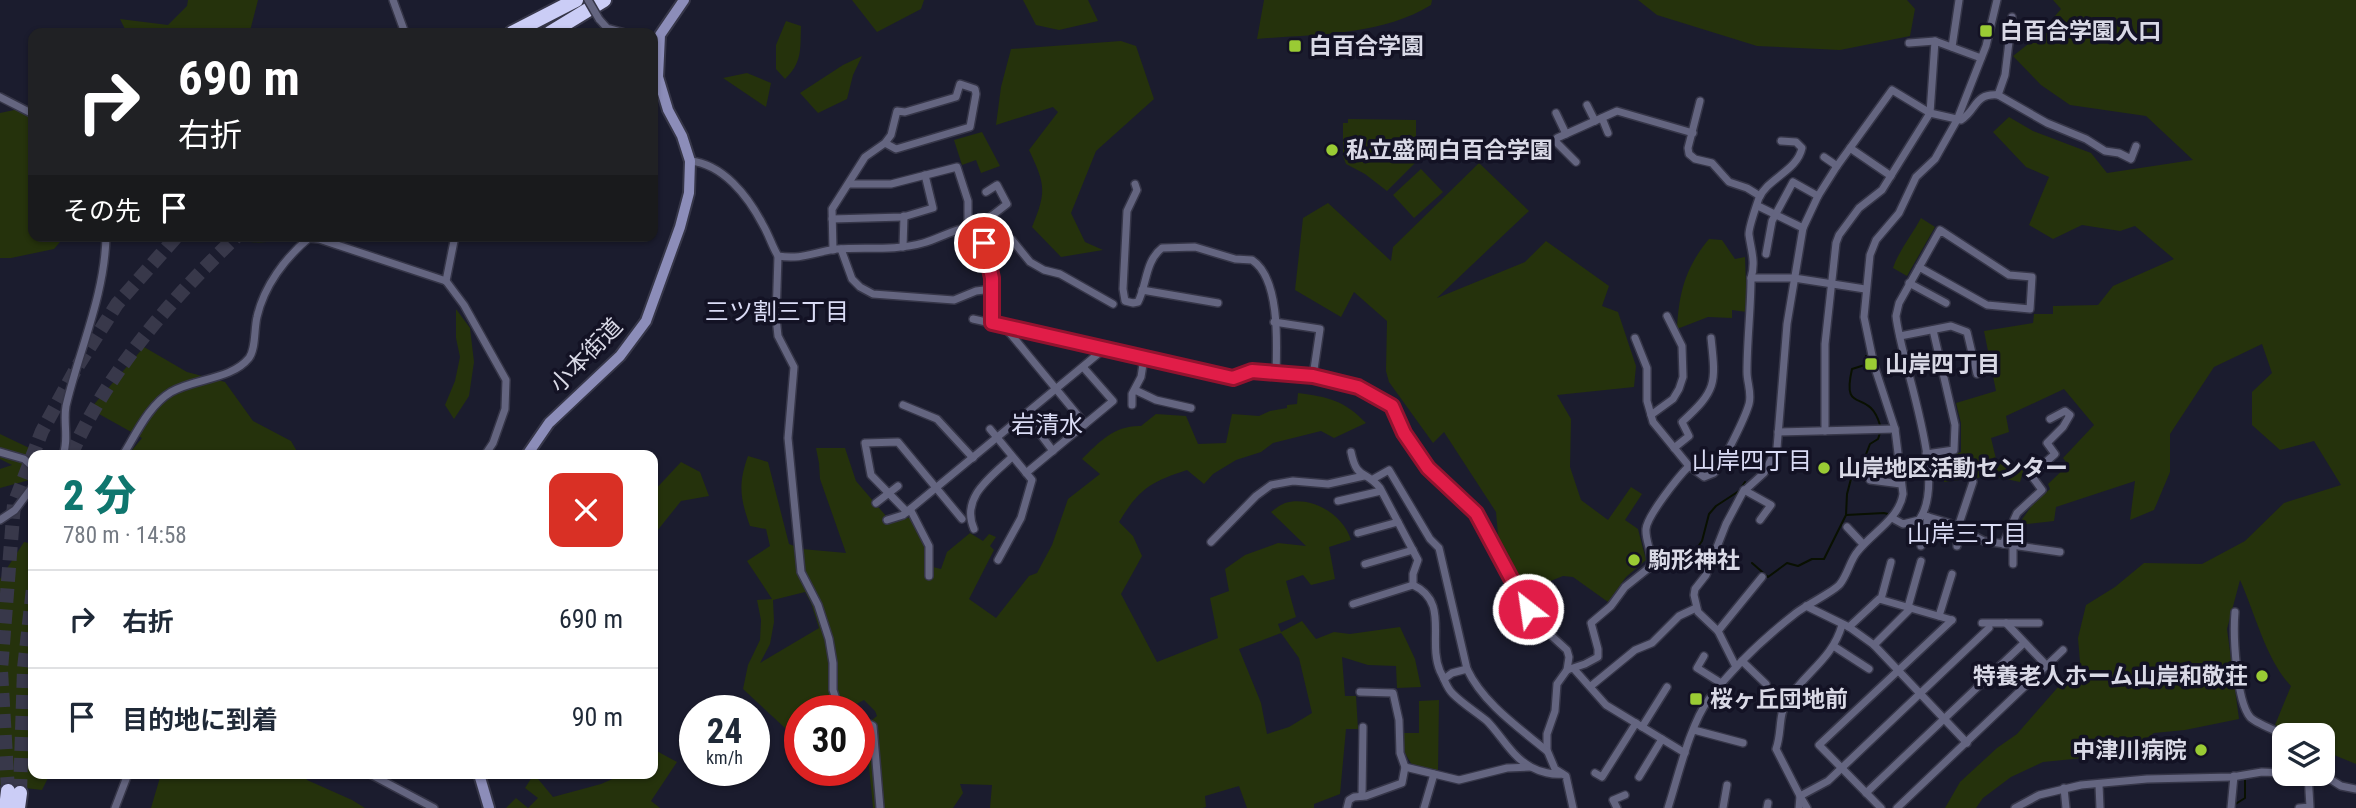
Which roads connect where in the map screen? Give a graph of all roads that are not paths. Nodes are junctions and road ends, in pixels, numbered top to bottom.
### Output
1 (393, 0) edge
2 (576, 0) edge
3 (588, 0) edge
4 (604, 0) edge
5 (684, 0) edge
6 (1959, 0) edge
7 (1997, 0) edge
8 (2012, 17) dead end
9 (403, 28) edge
10 (522, 28) edge
11 (558, 28) edge
12 (607, 28) edge
13 (658, 32) edge
14 (1936, 41) junction
15 (1909, 43) dead end
16 (1952, 47) junction
17 (1981, 58) junction
18 (658, 84) edge
19 (1998, 95) junction
20 (0, 97) edge
21 (1700, 101) dead end
22 (1587, 105) dead end
23 (28, 111) edge
24 (1556, 113) dead end
25 (1930, 113) junction
26 (1598, 120) junction
27 (1957, 120) junction
28 (1608, 133) dead end
29 (1693, 133) junction
30 (1566, 134) junction
31 (1780, 141) dead end
32 (885, 143) junction
33 (2136, 146) dead end
34 (1850, 148) junction
35 (1824, 157) dead end
36 (690, 161) junction
37 (1576, 162) dead end
38 (1837, 166) junction
39 (925, 175) junction
40 (1891, 176) junction
41 (849, 184) junction
42 (1135, 184) dead end
43 (986, 192) dead end
44 (1760, 196) junction
45 (1818, 196) junction
46 (1758, 206) junction
47 (1775, 215) junction
48 (904, 216) junction
49 (832, 219) junction
50 (972, 227) junction
51 (1802, 228) junction
52 (106, 242) edge
53 (305, 242) edge
54 (328, 242) edge
55 (455, 242) edge
56 (903, 247) junction
57 (837, 249) junction
58 (1766, 254) dead end
59 (778, 256) junction
60 (989, 257) junction
61 (1749, 257) dead end
62 (1919, 267) junction
63 (1751, 278) junction
64 (1794, 278) junction
65 (446, 281) junction
66 (1909, 283) junction
67 (1832, 284) junction
68 (992, 289) junction
69 (1865, 289) junction
70 (1142, 290) junction
71 (1218, 303) dead end
72 (1946, 303) dead end
73 (1113, 304) dead end
74 (1667, 316) dead end
75 (973, 319) dead end
76 (1274, 322) junction
77 (992, 323) junction
78 (1004, 326) junction
79 (1933, 330) junction
80 (1900, 336) junction
81 (1635, 338) dead end
82 (1711, 338) dead end
83 (1104, 349) junction
84 (1144, 358) junction
85 (1083, 367) junction
86 (1276, 373) junction
87 (1977, 374) dead end
88 (1313, 376) junction
89 (1056, 389) junction
90 (1135, 390) junction
91 (903, 405) dead end
92 (1132, 405) dead end
93 (1191, 408) dead end
94 (1026, 415) junction
95 (1651, 415) junction
96 (2050, 419) dead end
97 (1085, 424) junction
98 (990, 429) dead end
99 (1895, 429) junction
100 (1825, 431) junction
101 (1778, 432) junction
102 (998, 438) junction
103 (1674, 448) junction
104 (64, 450) edge
105 (126, 450) edge
106 (488, 450) edge
107 (530, 450) edge
108 (1053, 451) junction
109 (0, 452) edge
110 (1350, 452) dead end
111 (1926, 454) junction
112 (1012, 457) junction
113 (973, 458) junction
114 (28, 463) edge
115 (1689, 466) junction
116 (1026, 473) junction
117 (1365, 476) junction
118 (1373, 479) junction
119 (1870, 480) dead end
120 (1973, 482) dead end
121 (1902, 484) junction
122 (898, 486) dead end
123 (936, 489) junction
124 (1744, 490) junction
125 (1381, 491) junction
126 (28, 493) edge
127 (889, 493) junction
128 (1338, 501) dead end
129 (876, 503) dead end
130 (909, 510) junction
131 (1925, 516) junction
132 (1892, 518) junction
133 (962, 519) dead end
134 (0, 520) edge
135 (887, 520) dead end
136 (1760, 520) dead end
137 (1398, 523) junction
138 (1847, 527) dead end
139 (1959, 528) junction
140 (974, 529) dead end
141 (1358, 533) dead end
142 (1211, 542) dead end
143 (1863, 544) junction
144 (2003, 544) junction
145 (2013, 545) junction
146 (1921, 546) dead end
147 (1956, 546) dead end
148 (1413, 550) junction
149 (2060, 552) dead end
150 (998, 560) dead end
151 (1921, 561) dead end
152 (1891, 562) dead end
153 (1365, 564) dead end
154 (2012, 564) dead end
155 (1952, 574) dead end
156 (929, 576) dead end
157 (1762, 577) dead end
158 (1413, 585) junction
159 (1881, 599) junction
160 (1353, 604) dead end
161 (1805, 606) junction
162 (1909, 607) junction
163 (1696, 608) junction
164 (2235, 612) dead end
165 (1939, 616) junction
166 (1982, 622) dead end
167 (2006, 623) junction
168 (2039, 623) dead end
169 (1845, 626) junction
170 (1989, 628) dead end
171 (1718, 631) junction
172 (2024, 643) junction
173 (1874, 645) junction
174 (1835, 646) junction
175 (2063, 650) dead end
176 (1704, 656) dead end
177 (1739, 664) junction
178 (2047, 666) junction
179 (1467, 669) junction
180 (1570, 669) junction
181 (1869, 669) dead end
182 (1898, 670) junction
183 (1444, 679) junction
184 (1721, 683) junction
185 (1766, 684) dead end
186 (1591, 686) junction
187 (1667, 687) dead end
188 (1360, 692) dead end
189 (1920, 693) junction
190 (835, 695) edge
191 (1945, 719) junction
192 (1639, 725) junction
193 (1363, 727) dead end
194 (2272, 729) edge
195 (1694, 730) junction
196 (1662, 739) junction
197 (1743, 743) dead end
198 (1966, 743) junction
199 (875, 749) edge
200 (1547, 751) junction
201 (1685, 753) junction
202 (1405, 767) junction
203 (1531, 767) junction
204 (1841, 769) junction
205 (2272, 772) edge
206 (1595, 773) dead end
207 (1434, 774) junction
208 (1563, 774) junction
209 (2234, 776) junction
210 (1639, 777) dead end
211 (126, 779) edge
212 (379, 779) edge
213 (480, 779) edge
214 (2335, 782) edge
215 (1727, 785) dead end
216 (2099, 785) junction
217 (2308, 786) edge
218 (2064, 788) junction
219 (2356, 789) edge
220 (1866, 793) junction
221 (1625, 794) dead end
222 (1362, 796) junction
223 (1800, 796) junction
224 (2028, 804) edge
225 (6, 808) edge
226 (18, 808) edge
227 (115, 808) edge
228 (433, 808) edge
229 (489, 808) edge
230 (880, 808) edge
231 (1347, 808) edge
232 (1424, 808) edge
233 (1573, 808) edge
234 (1617, 808) edge
235 (1668, 808) edge
236 (1723, 808) edge
237 (1799, 808) edge
238 (1807, 808) edge
239 (1881, 808) edge
240 (1897, 808) edge
241 (2015, 808) edge
242 (2066, 808) edge
243 (2100, 808) edge
244 (2231, 808) edge
245 (2299, 808) edge

1 - 9 street
2 - 10 highway
3 - 12 street, bridge
4 - 11 highway
5 - 13 street, 小本街道
6 - 16 street
7 - 17 street
8 - 19 street
14 - 15 street
14 - 16 street
14 - 25 street
16 - 17 street
17 - 27 street
18 - 36 street, 小本街道
19 - 27 street
19 - 33 street
20 - 23 street
21 - 29 street
22 - 26 street
24 - 30 street
25 - 27 street
25 - 34 street
25 - 40 street
26 - 28 street
26 - 29 street
26 - 30 street
27 - 69 street
29 - 44 street
30 - 37 street
31 - 44 street
32 - 32 street
32 - 41 street
34 - 38 street
34 - 40 street
35 - 38 street
36 - 59 street
36 - 107 street, 小本街道
38 - 45 street
39 - 41 street
39 - 48 street
39 - 50 street
40 - 67 street
41 - 49 street
42 - 70 street
43 - 50 street
44 - 46 street
45 - 47 street
45 - 51 street
46 - 47 street
46 - 63 street
47 - 51 street
47 - 58 street
48 - 49 street
48 - 56 street
49 - 57 street
50 - 56 street
50 - 60 street
51 - 64 street
52 - 104 street
53 - 105 street
54 - 65 street
55 - 65 street
56 - 57 street
57 - 59 street
57 - 68 street
59 - 190 street
60 - 68 street
60 - 73 street
61 - 63 street
62 - 62 street
62 - 66 street
63 - 64 street
63 - 115 street
64 - 67 street
64 - 101 street
65 - 106 street
66 - 72 street
66 - 80 street
67 - 69 street
67 - 100 street
68 - 77 street
69 - 99 street
70 - 71 street
70 - 76 street
74 - 95 street
75 - 77 street
76 - 86 street
76 - 88 street
77 - 78 street
78 - 83 street
78 - 89 street
79 - 80 street
79 - 87 street
79 - 111 street
80 - 111 street
81 - 95 street
82 - 103 street
83 - 84 street
83 - 85 street
84 - 86 street
84 - 90 street
85 - 89 street
85 - 97 street
86 - 88 street
88 - 180 street
89 - 94 street
89 - 97 street
90 - 92 street
90 - 93 street
91 - 113 street
94 - 102 street
94 - 108 street
95 - 103 street
96 - 144 street
97 - 108 street
98 - 102 street
99 - 100 street
99 - 121 street
100 - 101 street
101 - 124 street
102 - 112 street
102 - 113 street
103 - 115 street
108 - 116 street
109 - 114 street
110 - 117 street
111 - 131 street
112 - 116 street
112 - 140 street
113 - 123 street
115 - 180 street
116 - 150 street
117 - 118 street
117 - 142 street
118 - 125 street
118 - 179 street
119 - 121 street
120 - 139 street
121 - 132 street
122 - 127 street
123 - 127 street
123 - 130 street
123 - 133 street
124 - 136 street
124 - 163 street
125 - 128 street
125 - 137 street
126 - 134 street
127 - 129 street
127 - 130 street
130 - 135 street
130 - 156 street
131 - 132 street
131 - 139 street
131 - 146 street
132 - 143 street
137 - 141 street
137 - 148 street
138 - 143 street
139 - 144 street
139 - 147 street
143 - 161 street
144 - 145 street
145 - 149 street
145 - 154 street
148 - 153 street
148 - 158 street
151 - 162 street
152 - 159 street
155 - 165 street
157 - 171 street
158 - 160 street
158 - 183 street
159 - 162 street
159 - 169 street
161 - 169 street
161 - 177 street
162 - 165 street
162 - 173 street
163 - 171 street
163 - 186 street
164 - 194 street
165 - 182 street
166 - 167 street
167 - 168 street
167 - 172 street
169 - 173 street
169 - 174 street
170 - 189 street
171 - 177 street
172 - 178 street
172 - 191 street
173 - 182 street
174 - 181 street
174 - 223 street
175 - 178 street
176 - 184 street
177 - 184 street
177 - 185 street
178 - 198 street
179 - 183 street
179 - 200 street
180 - 186 street
180 - 200 street
182 - 189 street
182 - 204 street
183 - 203 street
184 - 195 street
186 - 192 street
187 - 192 street
188 - 202 street
189 - 191 street
189 - 204 street
191 - 198 street
191 - 220 street
192 - 196 street
192 - 206 street
193 - 222 street
195 - 197 street
195 - 201 street
196 - 201 street
196 - 210 street
198 - 240 street
199 - 230 street
200 - 208 street
201 - 235 street
202 - 207 street
202 - 222 street
203 - 207 street
203 - 208 street
204 - 220 street
204 - 223 street
205 - 209 street
207 - 232 street
208 - 233 street
209 - 216 street
209 - 244 street
211 - 227 street
212 - 228 street
213 - 229 street
214 - 219 street
215 - 236 street
216 - 218 street
216 - 243 street
217 - 245 street
218 - 224 street
218 - 242 street
220 - 239 street
221 - 234 street
222 - 231 street
223 - 237 street
223 - 238 street
224 - 241 street
225 - 226 highway

